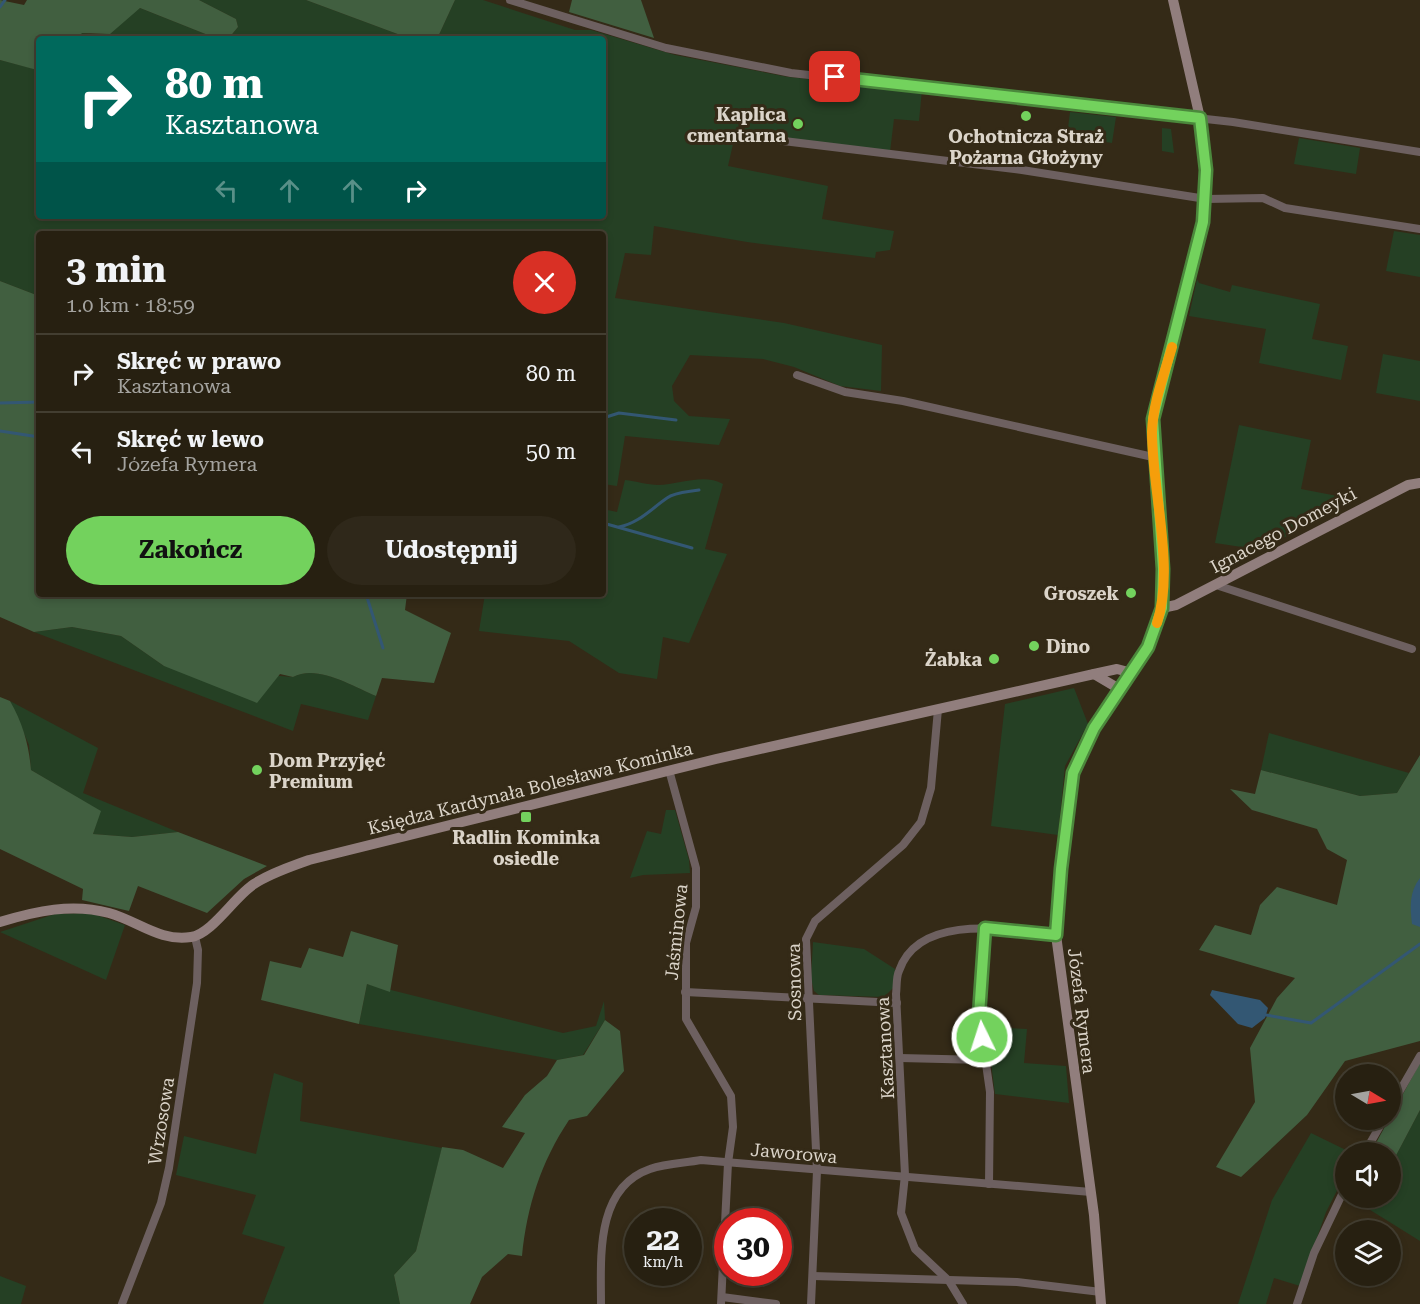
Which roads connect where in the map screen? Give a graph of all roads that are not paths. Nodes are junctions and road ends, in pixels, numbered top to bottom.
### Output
1 (510, 0) edge
2 (1173, 0) edge
3 (1200, 118) junction
4 (734, 135) dead end
5 (1420, 152) edge
6 (1206, 199) junction
7 (1420, 229) edge
8 (797, 375) dead end
9 (1153, 457) junction
10 (1420, 483) edge
11 (1216, 585) junction
12 (1162, 608) junction
13 (1412, 649) dead end
14 (1132, 673) junction
15 (1094, 674) junction
16 (1121, 690) junction
17 (938, 709) junction
18 (669, 770) junction
19 (0, 921) edge
20 (985, 928) junction
21 (1056, 935) junction
22 (195, 937) junction
23 (684, 992) junction
24 (808, 1000) junction
25 (897, 1003) junction
26 (1420, 1056) edge
27 (900, 1058) junction
28 (984, 1060) junction
29 (1401, 1089) edge
30 (728, 1162) junction
31 (817, 1171) junction
32 (905, 1175) junction
33 (989, 1184) junction
34 (1091, 1192) junction
35 (1335, 1208) edge
36 (813, 1276) junction
37 (949, 1281) junction
38 (1101, 1292) junction
39 (721, 1301) edge
40 (122, 1304) edge
41 (601, 1304) edge
42 (776, 1304) edge
43 (811, 1304) edge
44 (963, 1304) edge
45 (1101, 1304) edge
46 (1297, 1304) edge

1 - 3 street
2 - 3 street, Józefa Rymera
3 - 5 street
3 - 6 street, Józefa Rymera
4 - 6 street
6 - 7 street
6 - 9 street, Józefa Rymera
8 - 9 street
9 - 12 street, Józefa Rymera
10 - 11 street, Ignacego Domeyki
11 - 12 street, Ignacego Domeyki
11 - 13 street
12 - 14 street, Józefa Rymera
14 - 15 street, Księdza Kardynała Bolesława Kominka
14 - 16 street, Józefa Rymera
15 - 16 street
15 - 17 street, Księdza Kardynała Bolesława Kominka
16 - 21 street, Józefa Rymera
17 - 18 street, Księdza Kardynała Bolesława Kominka
17 - 24 street, Sosnowa
18 - 22 street, Księdza Kardynała Bolesława Kominka
18 - 23 street, Jaśminowa
19 - 22 street
20 - 21 street, Kasztanowa
20 - 25 street, Kasztanowa
20 - 28 street
21 - 34 street, Józefa Rymera
22 - 40 street, Wrzosowa
23 - 24 street
23 - 30 street, Jaśminowa
24 - 25 street
24 - 31 street, Sosnowa
25 - 27 street, Kasztanowa
26 - 29 street
27 - 28 street
27 - 32 street, Kasztanowa
28 - 33 street
30 - 31 street, Jaworowa
30 - 39 street, Jaśminowa
30 - 41 street, Jaworowa
31 - 32 street, Jaworowa
31 - 36 street, Sosnowa
32 - 33 street, Jaworowa
32 - 37 street, Kasztanowa
33 - 34 street, Jaworowa
34 - 38 street, Józefa Rymera
35 - 46 street
36 - 37 street
36 - 43 street, Sosnowa
37 - 38 street
37 - 44 street, Kasztanowa
38 - 45 street, Józefa Rymera
39 - 42 street

